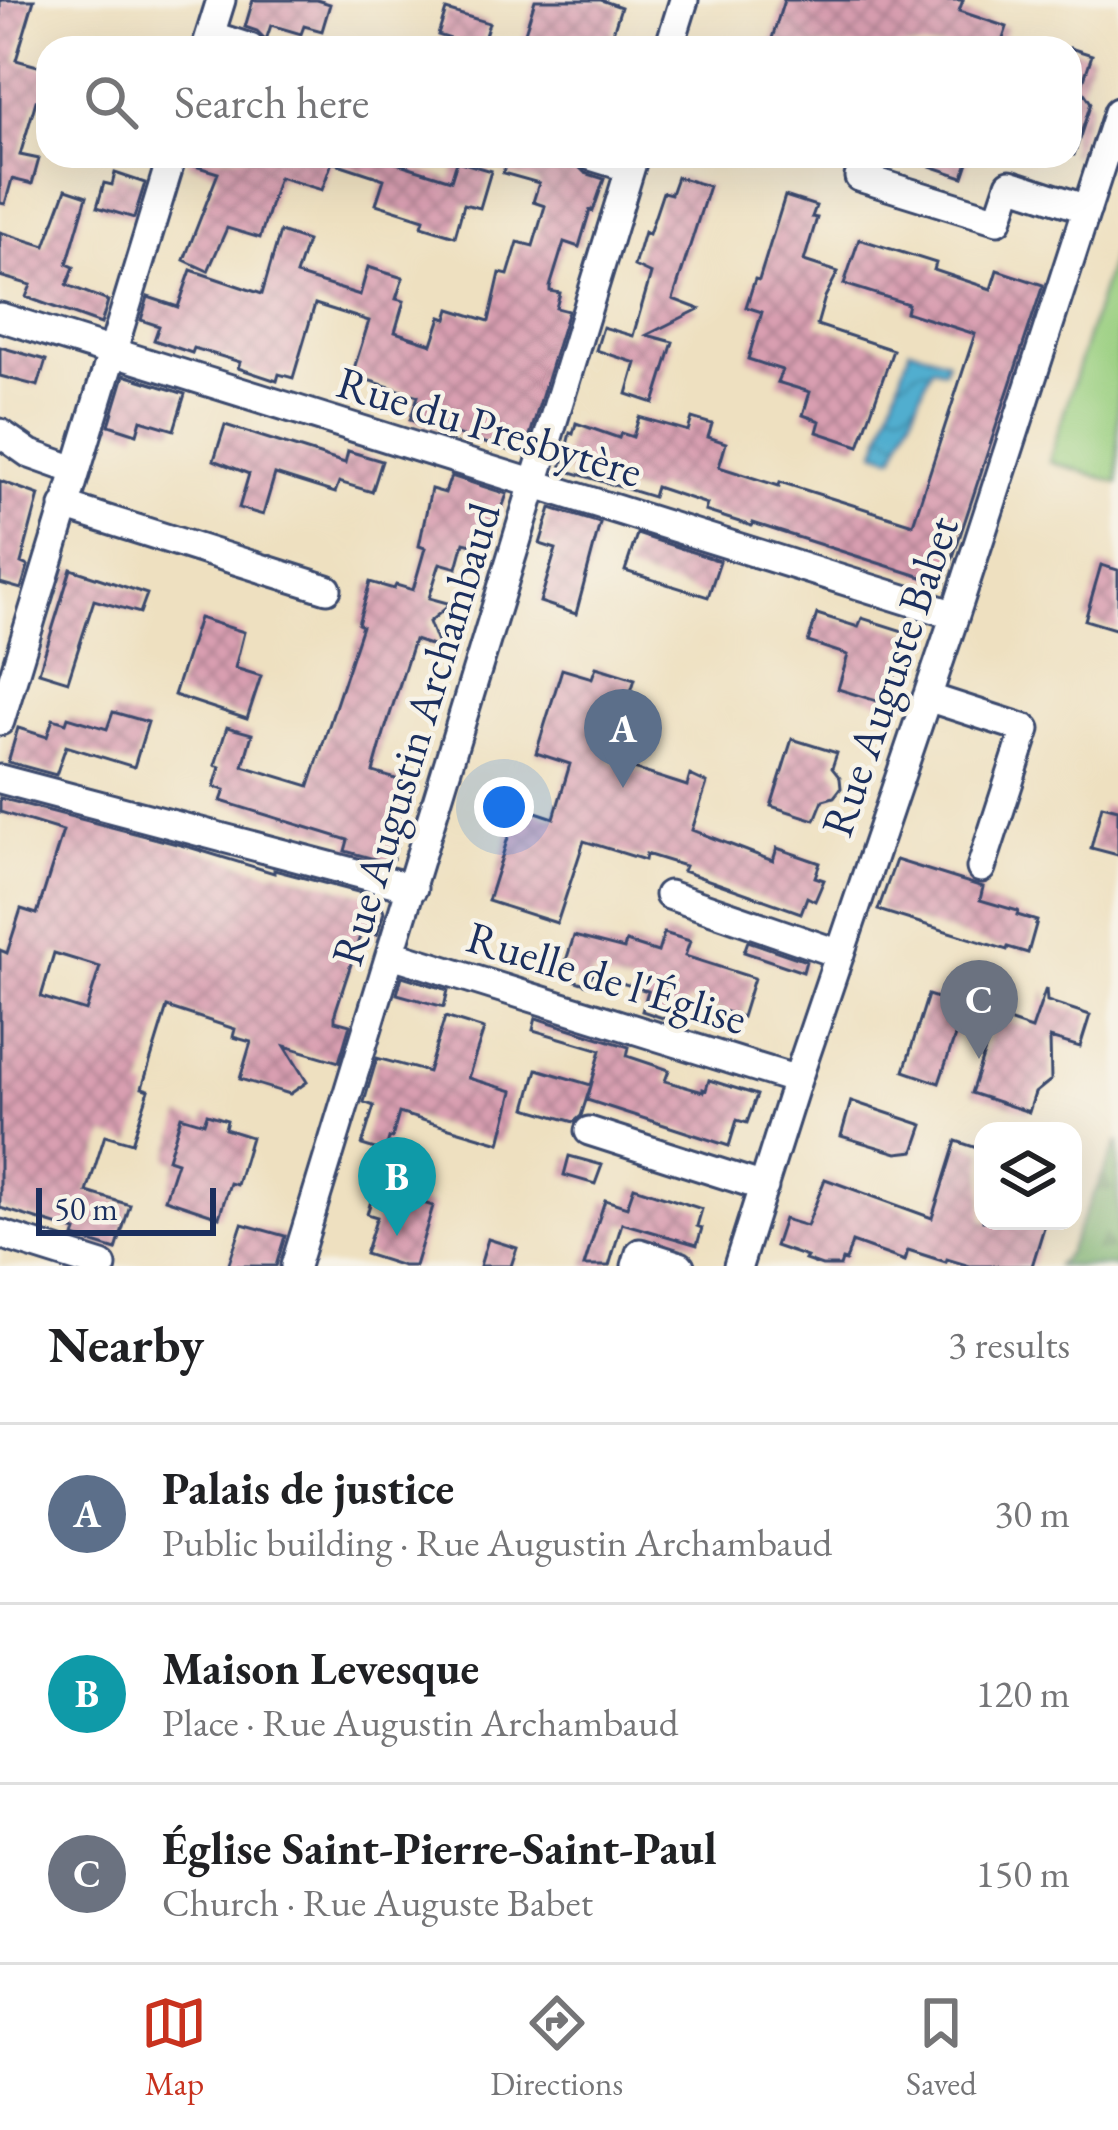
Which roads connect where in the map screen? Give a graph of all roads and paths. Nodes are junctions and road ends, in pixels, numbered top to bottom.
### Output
1 (221, 0) edge
2 (684, 0) edge
3 (210, 36) edge
4 (673, 36) edge
5 (1118, 112) edge
6 (168, 168) edge
7 (630, 168) edge
8 (859, 177) dead end
9 (1087, 209) junction
10 (0, 317) edge
11 (111, 352) junction
12 (0, 433) edge
13 (75, 470) junction
14 (536, 484) junction
15 (64, 506) junction
16 (327, 589) dead end
17 (955, 616) junction
18 (927, 697) junction
19 (0, 721) edge
20 (0, 778) edge
21 (981, 868) dead end
22 (412, 888) junction
23 (669, 895) dead end
24 (392, 954) junction
25 (840, 954) junction
26 (797, 1080) junction
27 (589, 1131) dead end
28 (764, 1186) junction
29 (0, 1234) edge
30 (102, 1266) edge
31 (296, 1266) edge
32 (636, 1266) edge
33 (680, 1266) edge
34 (738, 1266) edge

1 - 3 street
2 - 4 street
5 - 9 street, Rue Auguste Babet
6 - 11 street
7 - 14 street, Rue Augustin Archambaud
8 - 9 street
9 - 17 street, Rue Auguste Babet
10 - 11 street, Rue du Presbytère
11 - 13 street
11 - 14 street, Rue du Presbytère
12 - 13 street
13 - 15 street
14 - 17 street, Rue du Presbytère
14 - 22 street, Rue Augustin Archambaud
15 - 16 street
15 - 19 street
17 - 18 street, Rue Auguste Babet
18 - 21 street
18 - 25 street, Rue Auguste Babet
20 - 22 street
22 - 24 street, Rue Augustin Archambaud
23 - 25 street
24 - 26 street, Ruelle de l'Église
24 - 31 street, Rue Augustin Archambaud
25 - 26 street, Rue Auguste Babet
26 - 28 street, Rue Auguste Babet
27 - 28 street
28 - 34 street, Rue Auguste Babet
29 - 30 street
32 - 33 street

